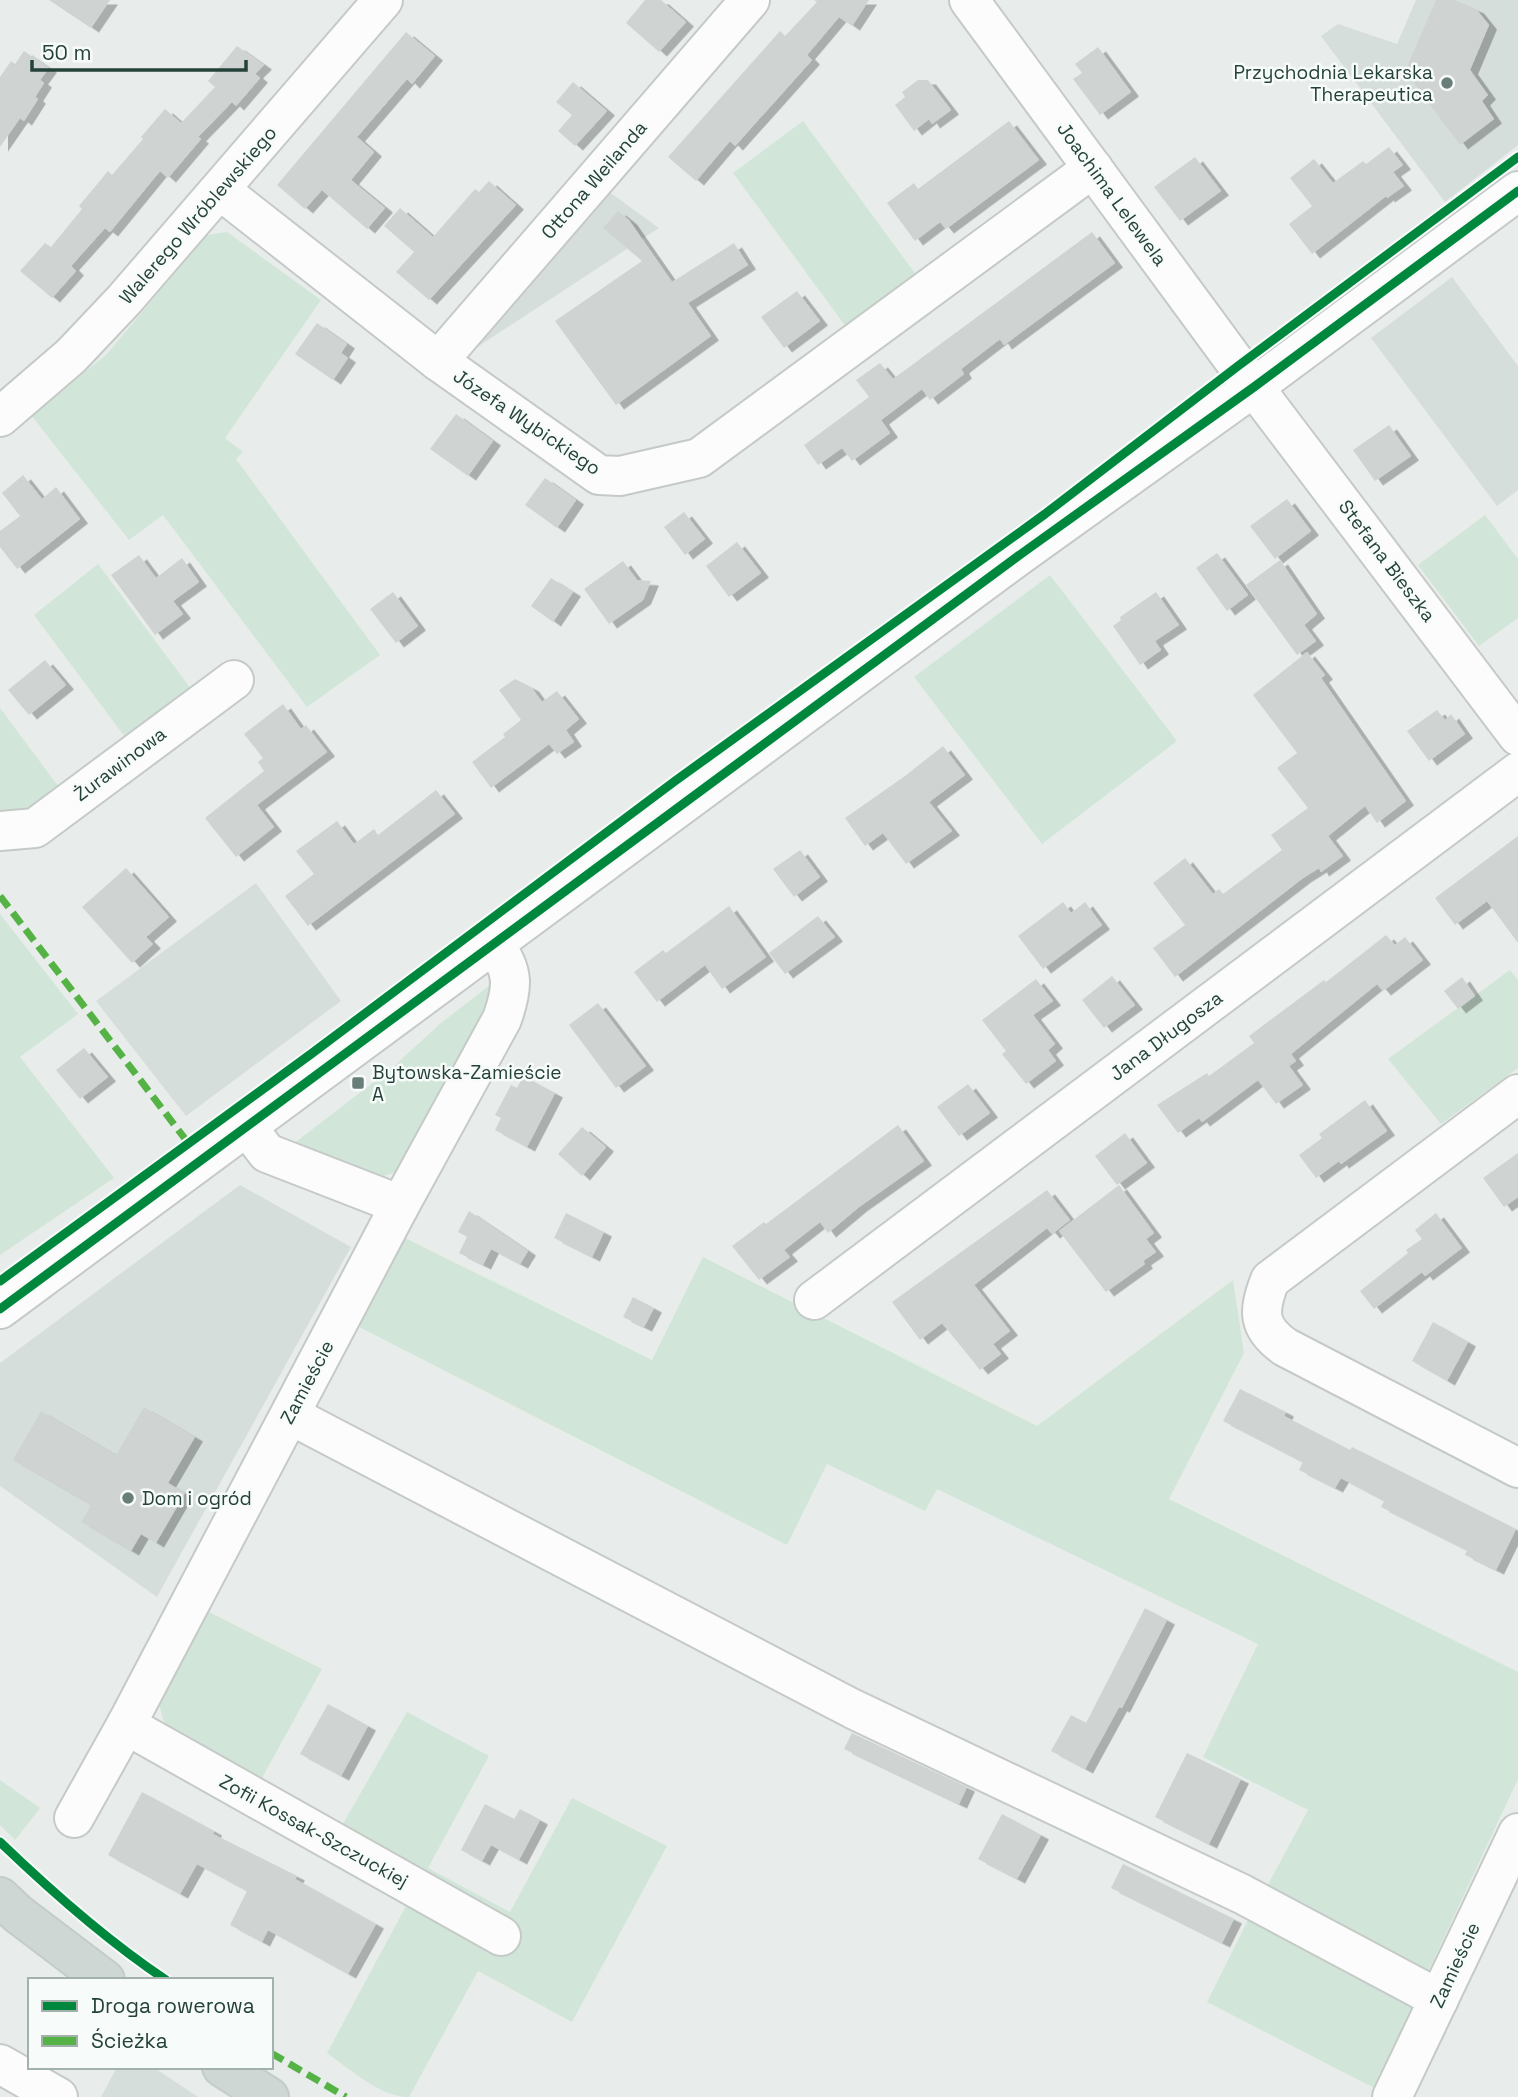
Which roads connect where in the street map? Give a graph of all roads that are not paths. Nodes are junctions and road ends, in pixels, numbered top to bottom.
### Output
1 (383, 0) edge
2 (750, 0) edge
3 (969, 0) edge
4 (1093, 168) junction
5 (220, 190) junction
6 (1518, 191) edge
7 (438, 360) junction
8 (1254, 387) junction
9 (0, 417) edge
10 (234, 680) dead end
11 (1518, 736) edge
12 (1518, 772) edge
13 (0, 831) edge
14 (494, 944) junction
15 (1518, 1094) edge
16 (247, 1127) junction
17 (398, 1207) junction
18 (814, 1300) dead end
19 (0, 1309) edge
20 (290, 1415) junction
21 (1518, 1468) edge
22 (126, 1725) junction
23 (74, 1818) dead end
24 (1518, 1833) edge
25 (0, 1897) edge
26 (501, 1936) dead end
27 (102, 1978) edge
28 (1439, 1999) junction
29 (0, 2064) edge
30 (225, 2069) edge
31 (58, 2097) edge
32 (269, 2097) edge
33 (1392, 2097) edge

1 - 5 street, Walerego Wróblewskiego
2 - 7 street, Ottona Weilanda
3 - 4 street, Joachima Lelewela
4 - 7 street, Józefa Wybickiego
4 - 8 street, Joachima Lelewela
5 - 7 street, Józefa Wybickiego
5 - 9 street, Walerego Wróblewskiego
6 - 8 street
8 - 11 street, Stefana Bieszka
8 - 14 street
10 - 13 street, Żurawinowa
12 - 18 street, Jana Długosza
14 - 16 street
14 - 17 street, Zamieście
15 - 21 street
16 - 17 street
16 - 19 street
17 - 20 street, Zamieście
20 - 22 street, Zamieście
20 - 28 street
22 - 23 street, Zamieście
22 - 26 street, Zofii Kossak-Szczuckiej
24 - 28 street, Zamieście
25 - 27 main road
28 - 33 street, Zamieście
29 - 31 street
30 - 32 main road

